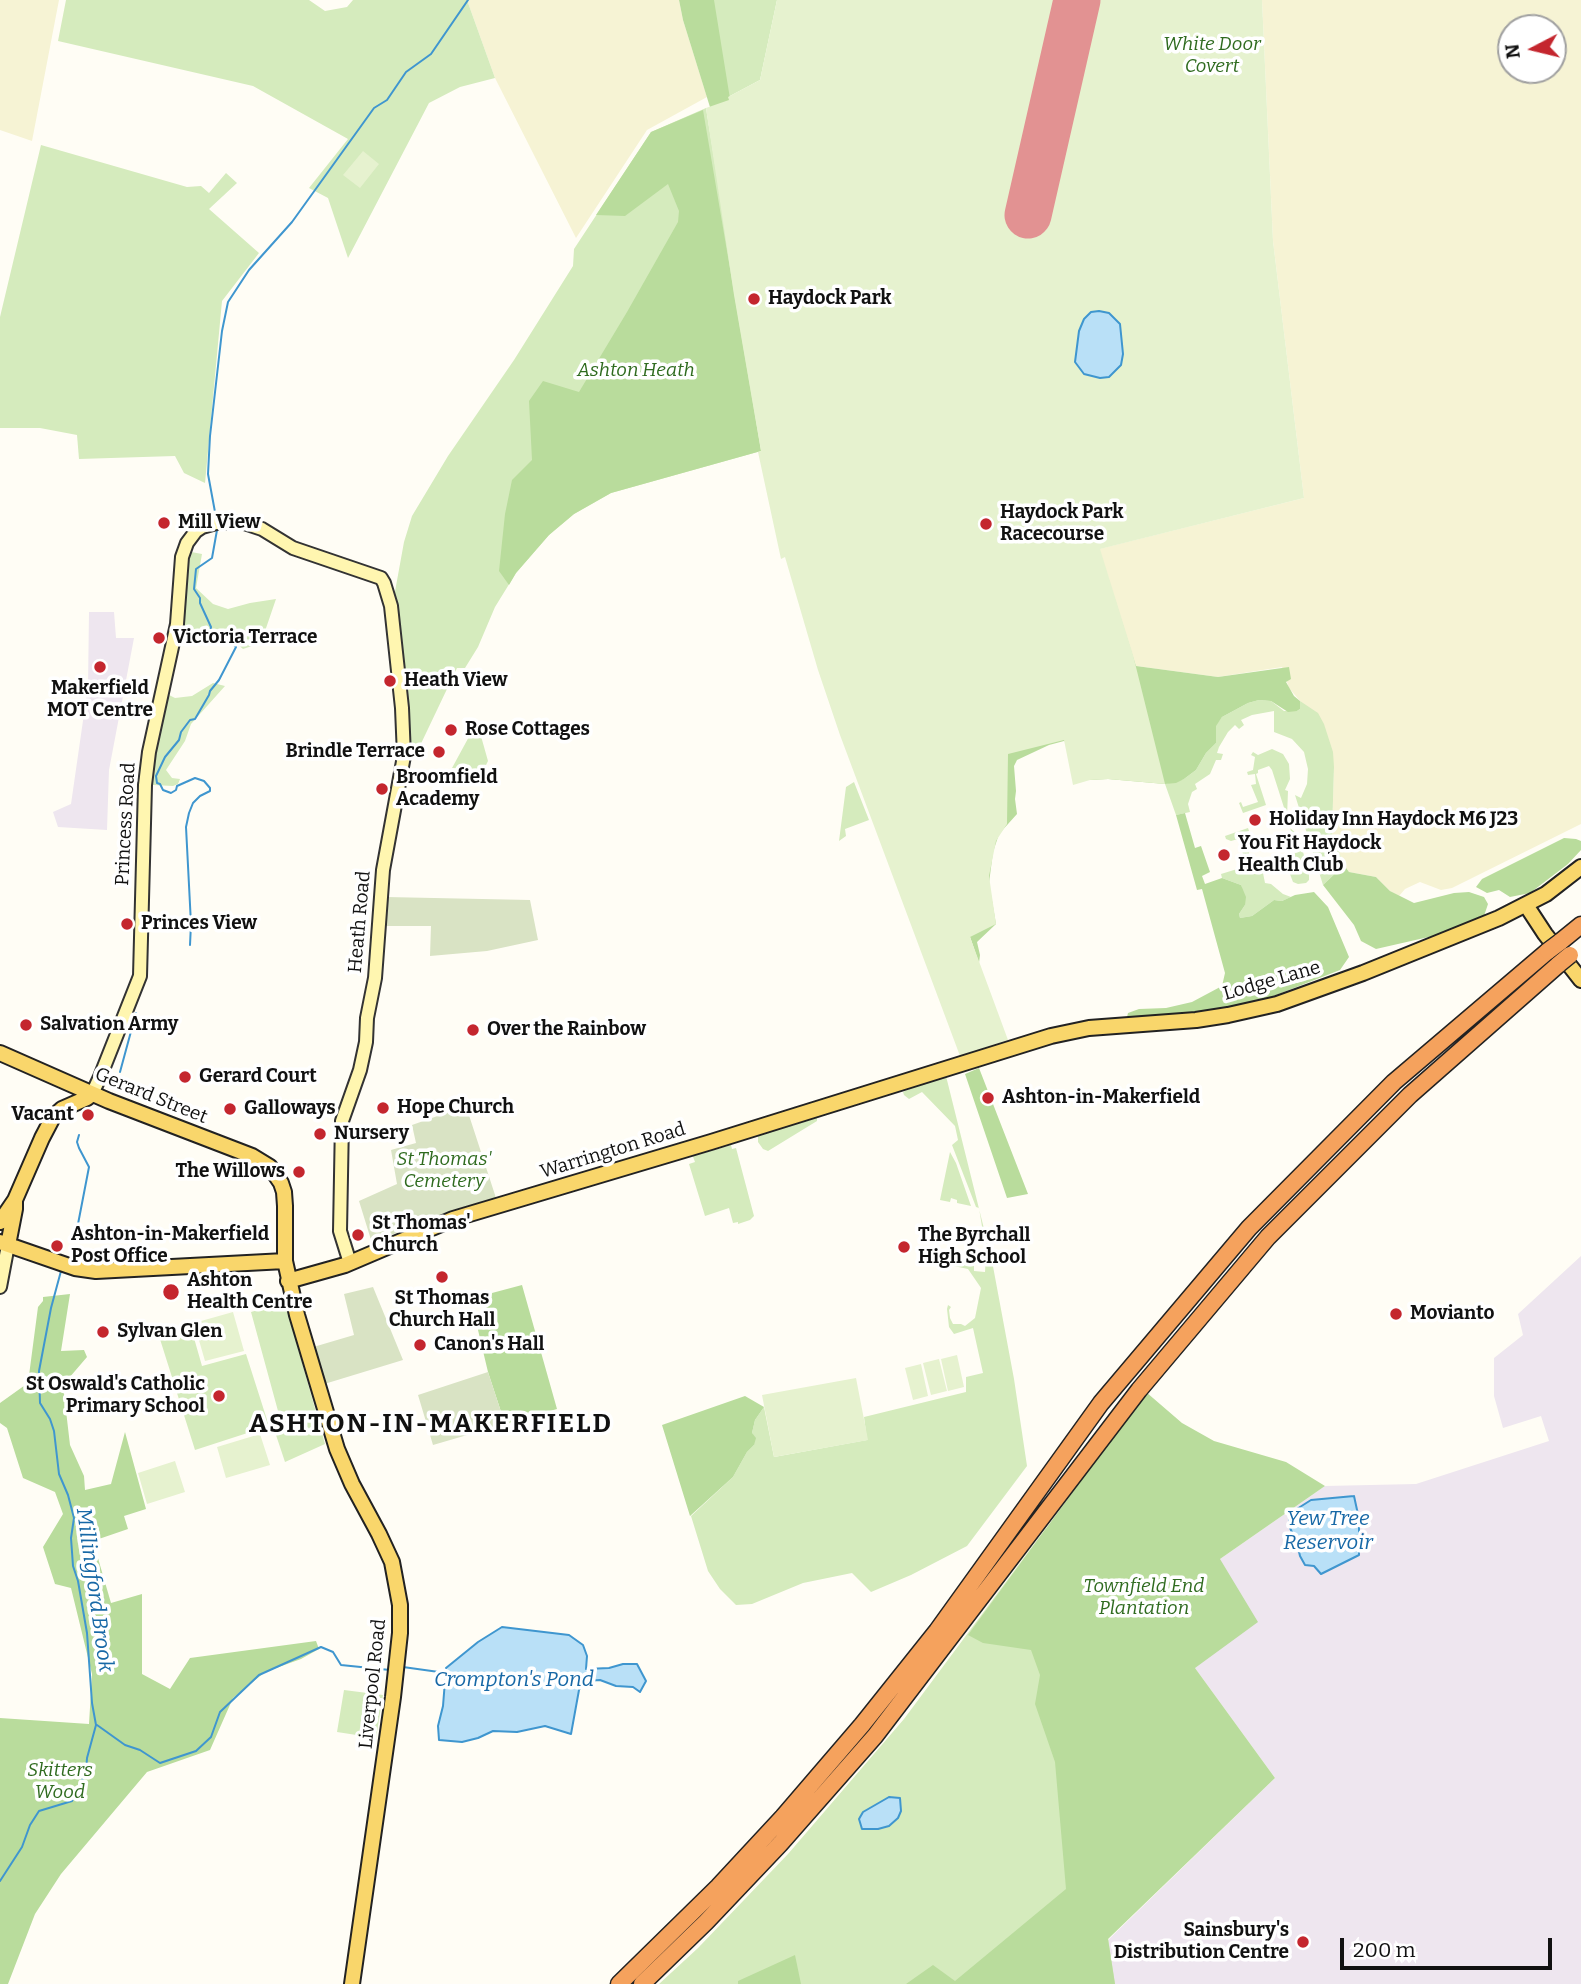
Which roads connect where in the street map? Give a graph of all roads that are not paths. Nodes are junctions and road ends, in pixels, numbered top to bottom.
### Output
1 (183, 551) joint
2 (1581, 867) edge
3 (1552, 890) junction
4 (1526, 905) junction
5 (1499, 918) junction
6 (1581, 925) edge
7 (1545, 934) junction
8 (1564, 952) edge
9 (1581, 980) edge
10 (0, 1052) edge
11 (953, 1066) joint
12 (64, 1082) junction
13 (92, 1094) junction
14 (53, 1117) junction
15 (15, 1200) junction
16 (0, 1222) edge
17 (4, 1243) edge
18 (285, 1261) junction
19 (350, 1263) junction
20 (288, 1281) junction
21 (0, 1287) edge
22 (352, 1984) edge
23 (619, 1984) edge
24 (642, 1984) edge

1 - 13 street, Princess Road
1 - 19 street, Heath Road
2 - 3 main road, Lodge Lane
3 - 4 main road, Lodge Lane
3 - 7 main road
4 - 5 main road, Lodge Lane
4 - 7 main road
5 - 7 main road
5 - 11 main road, Lodge Lane
6 - 8 highway
7 - 9 main road
8 - 23 highway
8 - 24 highway
10 - 12 main road, Gerard Street
11 - 19 main road, Warrington Road
12 - 13 main road, Gerard Street
12 - 14 main road
13 - 14 main road
13 - 18 main road, Gerard Street
14 - 15 main road
15 - 16 main road
15 - 17 main road
17 - 18 main road
17 - 21 street
18 - 20 main road, Gerard Street
19 - 20 main road, Warrington Road
20 - 22 main road, Liverpool Road

